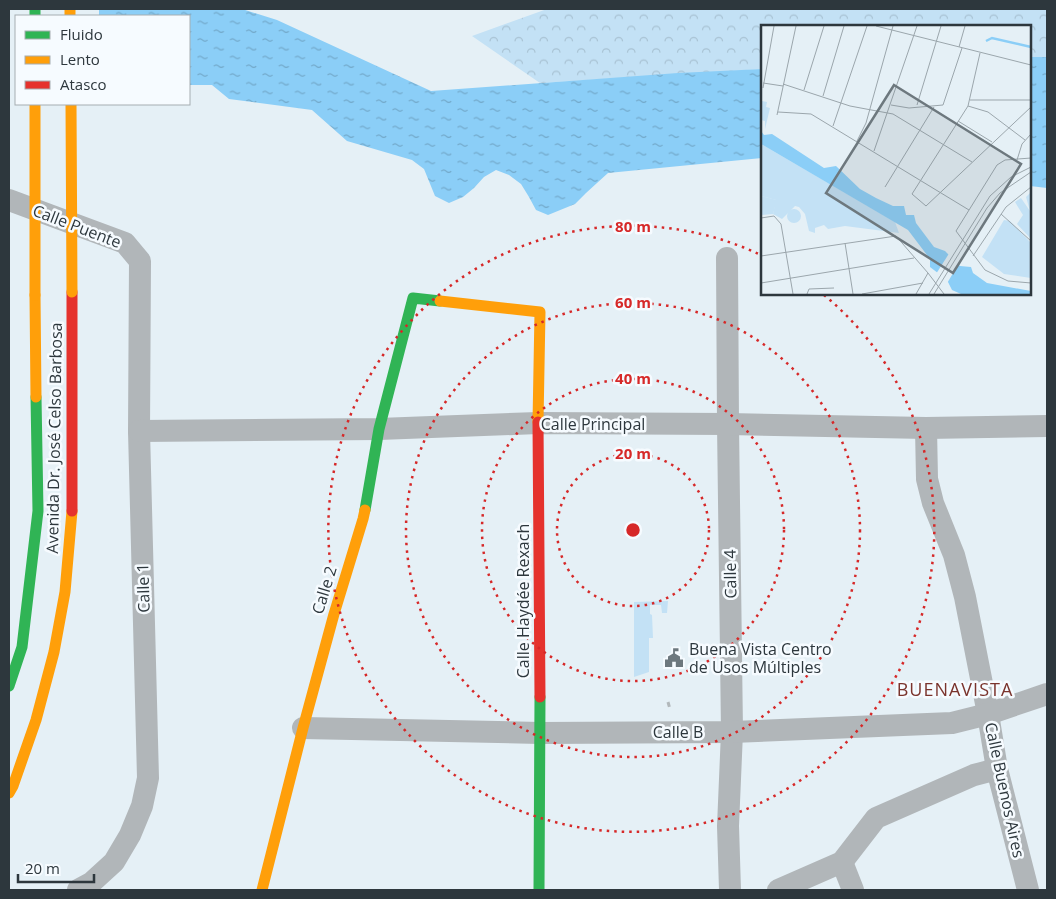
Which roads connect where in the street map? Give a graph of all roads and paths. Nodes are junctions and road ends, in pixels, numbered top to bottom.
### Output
1 (35, 105) edge
2 (71, 105) edge
3 (9, 200) edge
4 (727, 258) dead end
5 (140, 261) joint
6 (412, 298) joint
7 (538, 423) junction
8 (728, 424) junction
9 (1047, 426) edge
10 (926, 428) junction
11 (380, 429) junction
12 (139, 431) junction
13 (9, 686) edge
14 (1047, 694) edge
15 (988, 714) junction
16 (303, 728) junction
17 (732, 732) junction
18 (540, 733) junction
19 (997, 769) junction
20 (9, 793) edge
21 (842, 862) junction
22 (78, 890) edge
23 (262, 890) edge
24 (539, 890) edge
25 (730, 890) edge
26 (778, 890) edge
27 (853, 890) edge
28 (1028, 890) edge

1 - 13 street, Avenida Dr. José Celso Barbosa, bridge
2 - 20 street, Avenida Dr. José Celso Barbosa, bridge
3 - 5 street, Calle Puente
4 - 8 street, Calle 4
5 - 12 street, Calle 1
6 - 7 street, Calle Haydée Rexach
6 - 11 street, Calle 2
7 - 8 street, Calle Principal
7 - 11 street, Calle Principal
7 - 18 street, Calle Haydée Rexach
8 - 10 street, Calle Principal
8 - 17 street, Calle 4
9 - 10 street, Calle Principal
10 - 15 street, Calle Buenos Aires
11 - 12 street, Calle Principal
11 - 16 street, Calle 2
12 - 22 street, Calle 1
14 - 15 street, Calle B
15 - 17 street, Calle B
15 - 19 street, Calle Buenos Aires
16 - 18 street, Calle B
16 - 23 street, Calle 2
17 - 18 street, Calle B
17 - 25 street, Calle 4
18 - 24 street, Calle Haydée Rexach
19 - 21 street
19 - 28 street, Calle Buenos Aires
21 - 26 street
21 - 27 street

